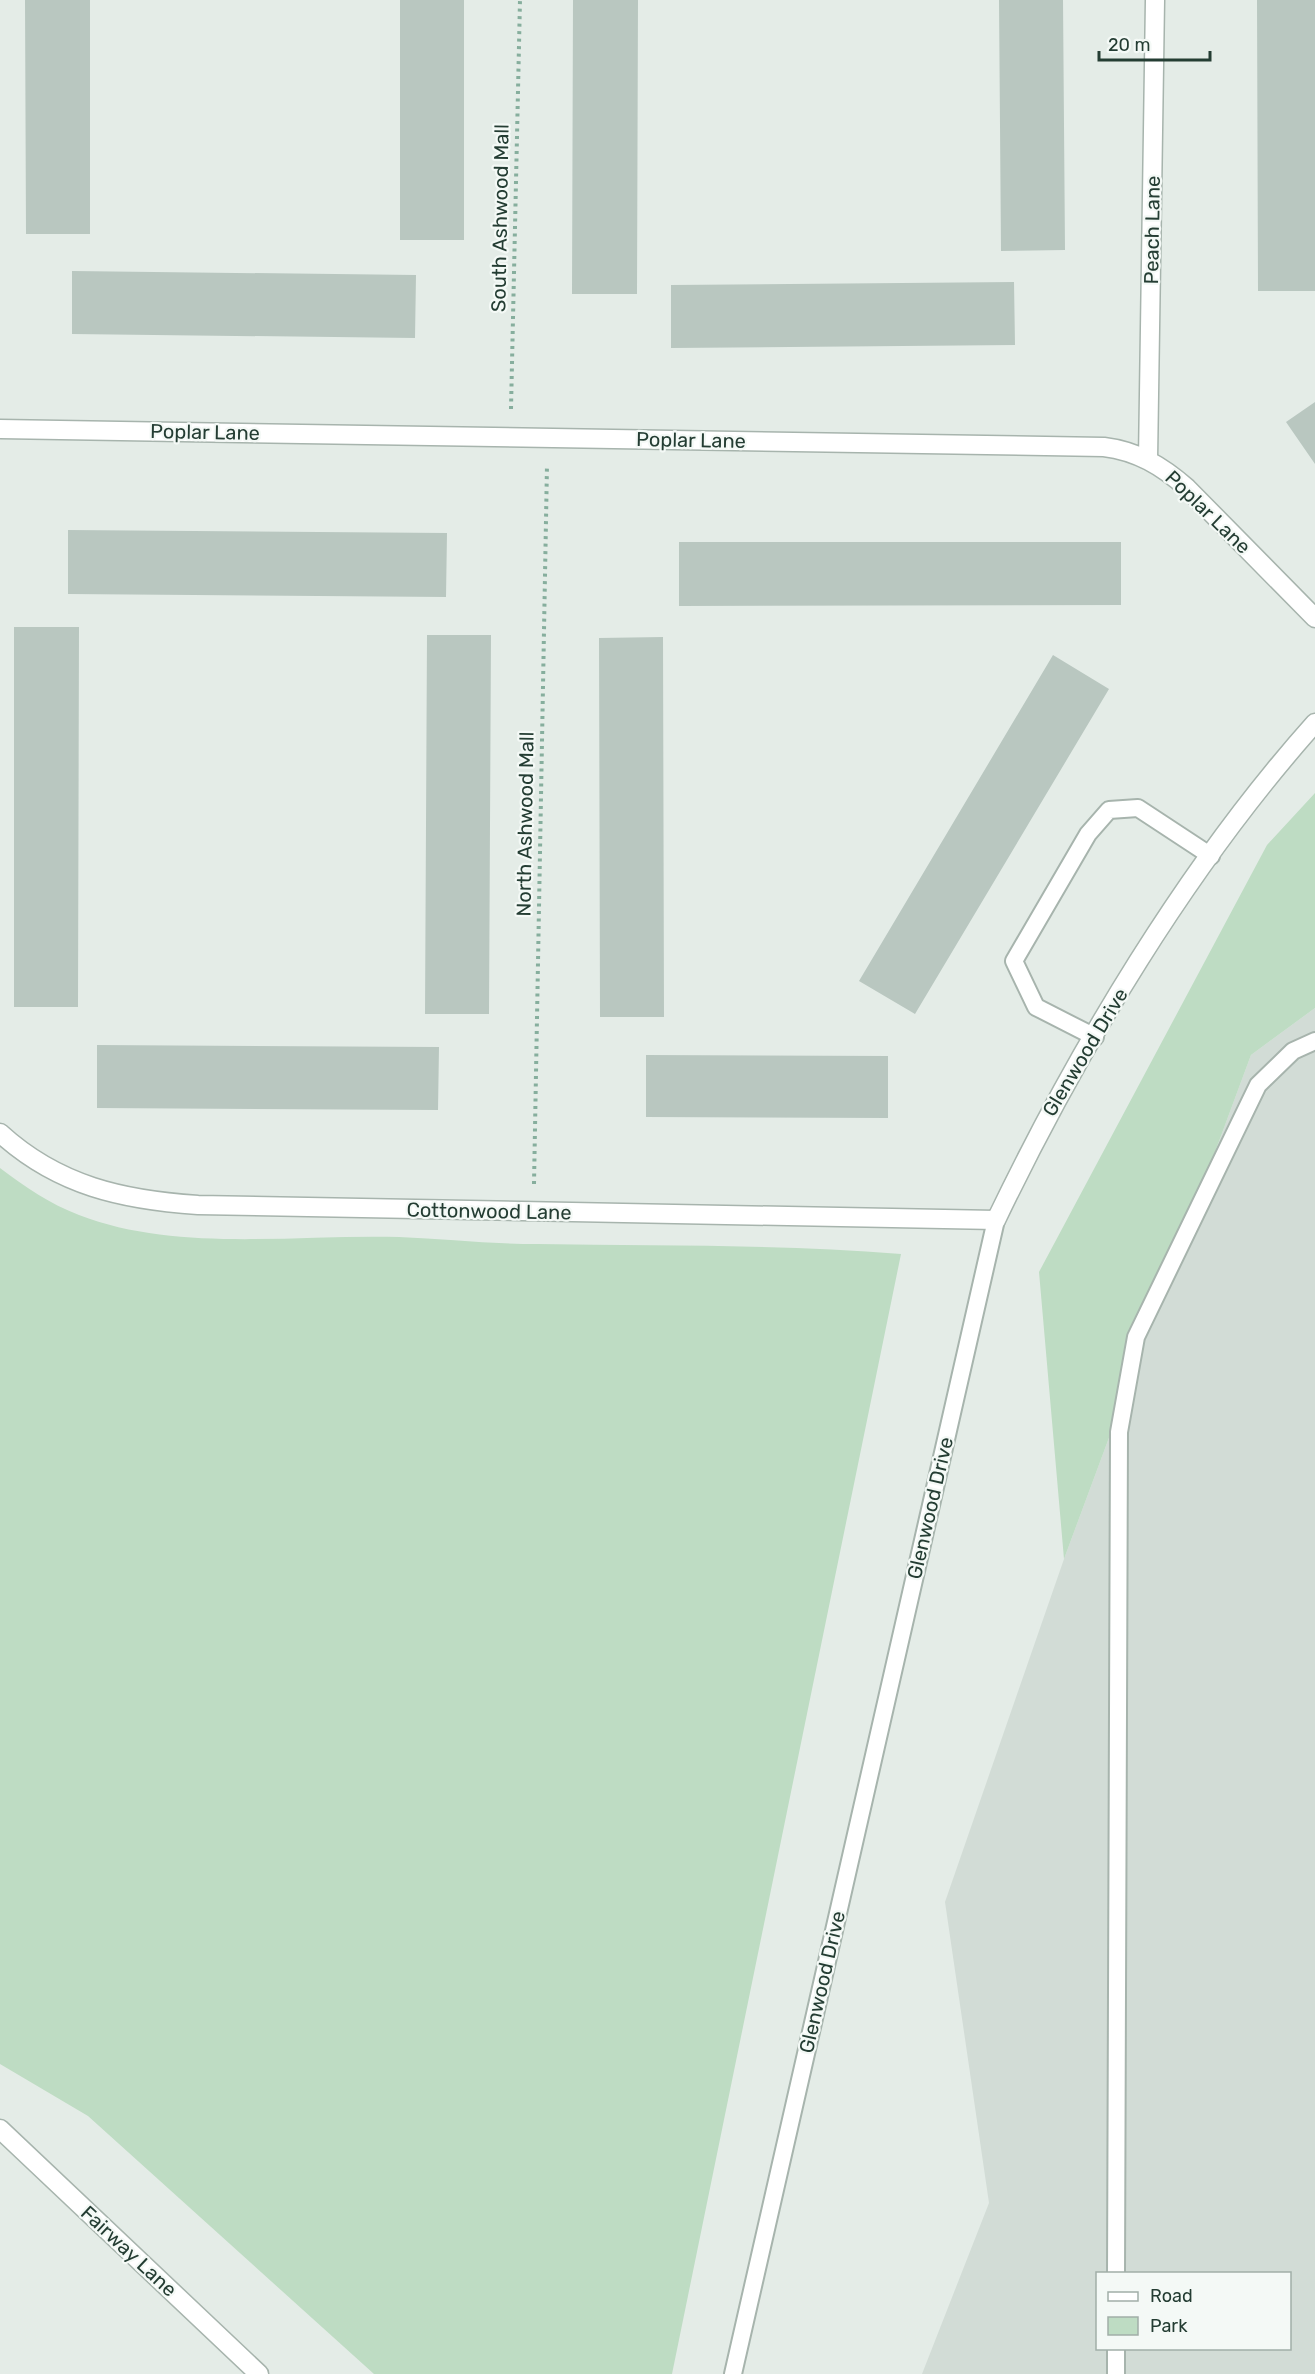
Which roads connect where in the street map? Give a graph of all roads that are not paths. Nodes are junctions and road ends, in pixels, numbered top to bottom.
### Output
1 (1155, 0) edge
2 (0, 429) edge
3 (1148, 460) junction
4 (1315, 618) edge
5 (1315, 723) edge
6 (1211, 856) junction
7 (1095, 1037) junction
8 (1315, 1041) edge
9 (0, 1133) edge
10 (996, 1220) junction
11 (1, 2132) edge
12 (1116, 2272) edge
13 (1116, 2350) edge
14 (259, 2374) edge
15 (733, 2374) edge
16 (1116, 2374) edge

1 - 3 street, Peach Lane
2 - 3 street, Poplar Lane
3 - 4 street, Poplar Lane
5 - 6 street, Glenwood Drive
6 - 7 street, Glenwood Drive
6 - 7 lane
7 - 10 street, Glenwood Drive
8 - 12 lane
9 - 10 street, Cottonwood Lane
10 - 15 lane, Glenwood Drive
11 - 14 street, Fairway Lane
13 - 16 lane

